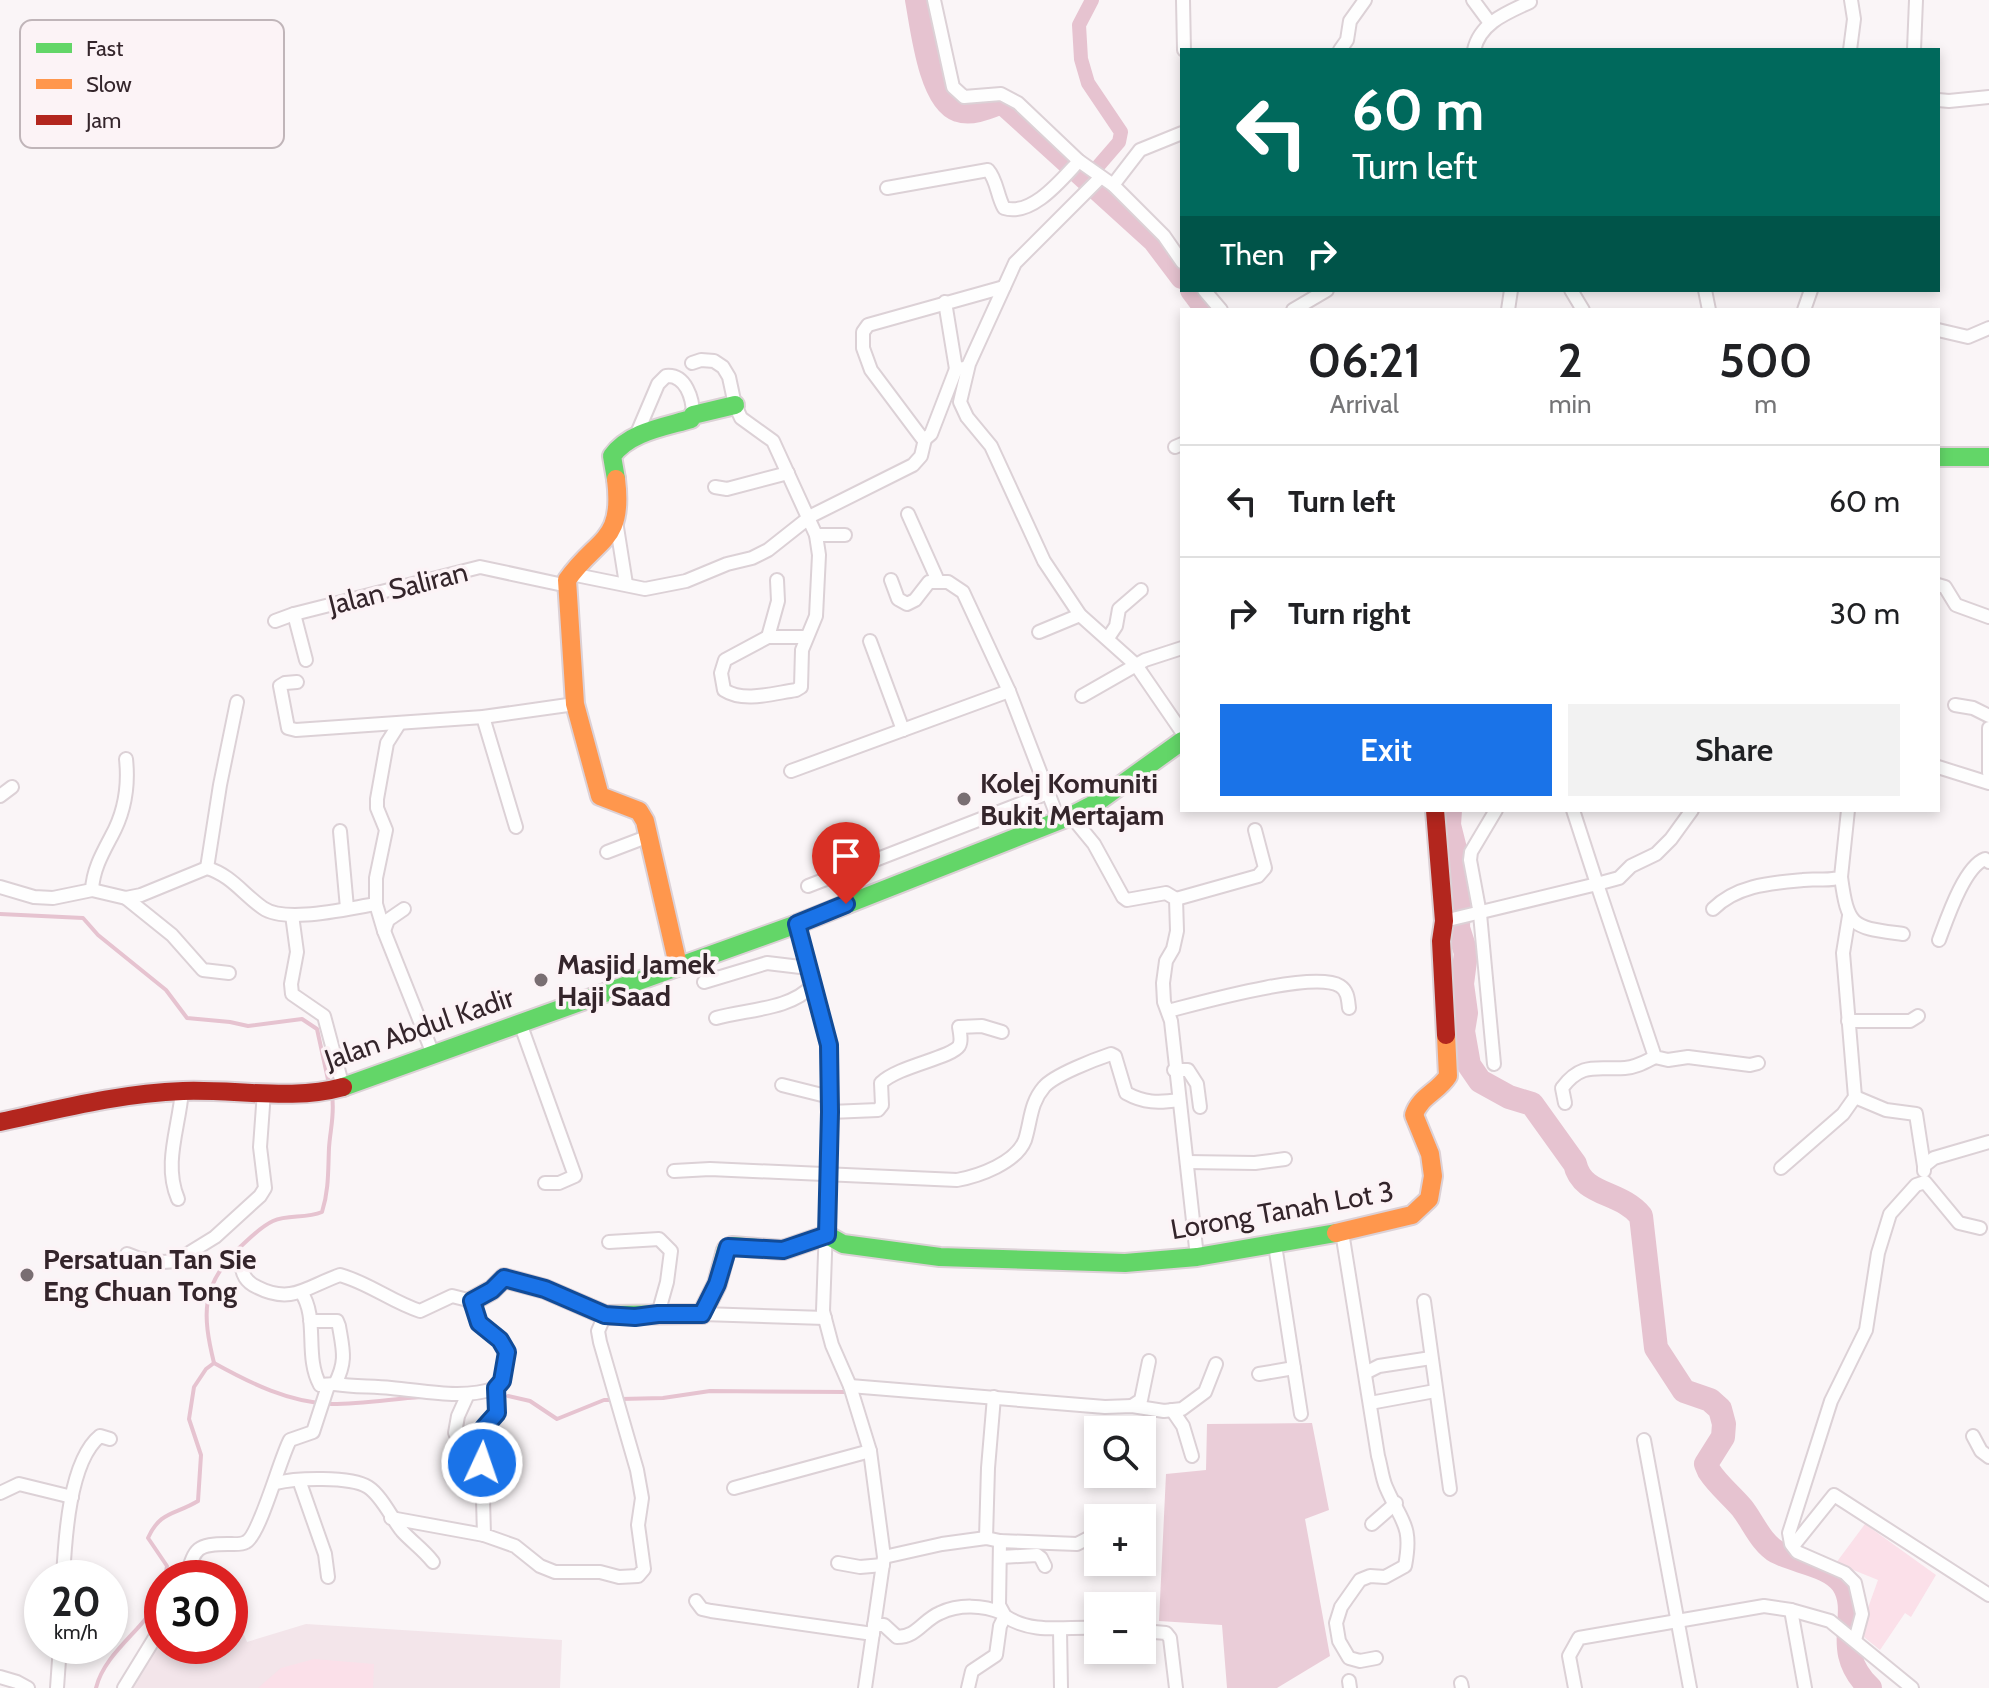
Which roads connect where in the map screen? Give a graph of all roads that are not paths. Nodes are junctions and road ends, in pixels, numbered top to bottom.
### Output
1 (934, 0) edge
2 (1183, 0) edge
3 (1365, 0) edge
4 (1473, 0) edge
5 (1851, 0) edge
6 (1916, 0) edge
7 (1530, 2) dead end
8 (1490, 23) junction
9 (1184, 48) edge
10 (1343, 48) edge
11 (1475, 48) edge
12 (1850, 48) edge
13 (1914, 48) edge
14 (1989, 97) edge
15 (1940, 100) edge
16 (1180, 131) edge
17 (1079, 161) junction
18 (1101, 177) junction
19 (1113, 185) junction
20 (887, 188) dead end
21 (1180, 259) edge
22 (1004, 287) junction
23 (1206, 292) edge
24 (1324, 292) edge
25 (945, 302) junction
26 (1219, 308) edge
27 (1296, 308) edge
28 (1989, 328) edge
29 (1940, 330) edge
30 (692, 363) dead end
31 (962, 368) junction
32 (735, 405) junction
33 (693, 415) junction
34 (635, 438) junction
35 (925, 439) junction
36 (1940, 457) edge
37 (1989, 457) edge
38 (788, 473) junction
39 (715, 487) dead end
40 (908, 514) dead end
41 (808, 518) junction
42 (616, 521) junction
43 (816, 535) junction
44 (845, 535) dead end
45 (570, 580) junction
46 (777, 580) dead end
47 (891, 580) dead end
48 (938, 581) junction
49 (626, 584) junction
50 (1940, 586) edge
51 (1141, 590) dead end
52 (294, 614) junction
53 (1080, 615) junction
54 (1989, 617) edge
55 (275, 621) dead end
56 (1039, 632) dead end
57 (768, 637) junction
58 (806, 637) junction
59 (1108, 638) junction
60 (870, 641) dead end
61 (1180, 649) edge
62 (306, 660) dead end
63 (1136, 665) junction
64 (297, 682) dead end
65 (1009, 691) junction
66 (1082, 696) dead end
67 (237, 702) dead end
68 (575, 704) junction
69 (1955, 705) dead end
70 (1989, 716) edge
71 (483, 717) junction
72 (399, 724) junction
73 (1989, 728) edge
74 (1180, 729) edge
75 (903, 730) junction
76 (1180, 742) edge
77 (126, 759) dead end
78 (1940, 768) edge
79 (791, 771) dead end
80 (1989, 773) edge
81 (1989, 783) edge
82 (12, 787) dead end
83 (1048, 793) junction
84 (0, 796) edge
85 (1435, 812) edge
86 (1495, 812) edge
87 (1574, 812) edge
88 (1691, 812) edge
89 (1848, 812) edge
90 (1065, 818) junction
91 (516, 827) dead end
92 (1255, 830) dead end
93 (340, 831) dead end
94 (649, 836) junction
95 (607, 852) dead end
96 (1989, 862) edge
97 (207, 868) junction
98 (1841, 877) junction
99 (1597, 884) junction
100 (808, 886) dead end
101 (0, 887) edge
102 (92, 890) junction
103 (126, 898) junction
104 (1176, 899) junction
105 (376, 904) junction
106 (347, 908) junction
107 (404, 909) dead end
108 (1713, 909) dead end
109 (1474, 914) junction
110 (292, 915) junction
111 (1849, 916) junction
112 (1449, 919) junction
113 (797, 924) junction
114 (384, 931) junction
115 (1903, 934) dead end
116 (1939, 940) dead end
117 (678, 965) junction
118 (809, 968) junction
119 (229, 973) dead end
120 (704, 982) dead end
121 (813, 985) junction
122 (1349, 1008) dead end
123 (1168, 1011) junction
124 (1918, 1016) dead end
125 (716, 1018) dead end
126 (1848, 1021) junction
127 (520, 1023) junction
128 (1002, 1032) dead end
129 (433, 1054) junction
130 (1655, 1057) junction
131 (1758, 1063) dead end
132 (1494, 1064) dead end
133 (1174, 1070) junction
134 (782, 1085) dead end
135 (334, 1089) junction
136 (182, 1091) junction
137 (264, 1092) junction
138 (830, 1097) junction
139 (1855, 1097) junction
140 (1179, 1100) junction
141 (1565, 1103) dead end
142 (1200, 1107) dead end
143 (830, 1112) junction
144 (0, 1122) edge
145 (1989, 1142) edge
146 (1285, 1159) dead end
147 (1187, 1162) junction
148 (1924, 1166) junction
149 (1781, 1168) dead end
150 (674, 1171) dead end
151 (827, 1174) junction
152 (1925, 1182) junction
153 (545, 1183) dead end
154 (178, 1199) dead end
155 (1980, 1228) dead end
156 (1342, 1232) junction
157 (827, 1235) junction
158 (609, 1242) dead end
159 (1275, 1245) junction
160 (127, 1254) dead end
161 (1197, 1257) junction
162 (241, 1262) dead end
163 (301, 1292) junction
164 (472, 1301) junction
165 (1424, 1301) dead end
166 (658, 1314) junction
167 (702, 1314) junction
168 (605, 1315) junction
169 (825, 1318) junction
170 (310, 1321) junction
171 (1431, 1358) junction
172 (1149, 1361) dead end
173 (1216, 1364) dead end
174 (1294, 1368) junction
175 (1365, 1373) junction
176 (1259, 1374) dead end
177 (850, 1386) junction
178 (329, 1388) junction
179 (496, 1388) junction
180 (1435, 1391) junction
181 (468, 1394) junction
182 (994, 1397) junction
183 (1370, 1403) junction
184 (1132, 1406) junction
185 (1172, 1410) junction
186 (1301, 1414) dead end
187 (1973, 1436) dead end
188 (110, 1439) dead end
189 (1644, 1440) dead end
190 (477, 1446) junction
191 (870, 1451) junction
192 (1192, 1456) dead end
193 (1989, 1457) edge
194 (299, 1480) junction
195 (276, 1483) junction
196 (734, 1488) dead end
197 (1450, 1489) dead end
198 (0, 1493) edge
199 (72, 1497) junction
200 (1396, 1503) junction
201 (391, 1518) junction
202 (1372, 1524) dead end
203 (484, 1535) junction
204 (986, 1538) junction
205 (1084, 1540) edge
206 (1000, 1541) junction
207 (1793, 1546) junction
208 (1001, 1557) junction
209 (65, 1560) edge
210 (192, 1560) edge
211 (883, 1561) junction
212 (433, 1562) dead end
213 (838, 1563) dead end
214 (1045, 1566) dead end
215 (328, 1577) dead end
216 (1989, 1595) edge
217 (696, 1601) dead end
218 (1791, 1610) junction
219 (1004, 1614) junction
220 (1678, 1621) junction
221 (874, 1629) junction
222 (1084, 1629) edge
223 (1060, 1630) junction
224 (1156, 1632) edge
225 (1855, 1640) junction
226 (144, 1655) edge
227 (1376, 1658) dead end
228 (59, 1664) edge
229 (0, 1677) edge
230 (28, 1688) edge
231 (57, 1688) edge
232 (124, 1688) edge
233 (865, 1688) edge
234 (968, 1688) edge
235 (1061, 1688) edge
236 (1176, 1688) edge
237 (1575, 1688) edge
238 (1690, 1688) edge
239 (1805, 1688) edge
240 (1912, 1688) edge

1 - 17 street
2 - 9 street
3 - 10 street
4 - 8 street
5 - 12 street
6 - 13 street
7 - 8 street
8 - 11 street
14 - 15 street
16 - 19 street
17 - 18 street
17 - 20 street
18 - 19 street
18 - 22 street
19 - 21 street
22 - 25 street
22 - 31 street
23 - 26 street
24 - 27 street
25 - 31 street
25 - 35 street
28 - 29 street
30 - 32 street
31 - 35 street, Jalan Saliran
31 - 53 street
32 - 33 street
32 - 38 street
33 - 34 street
33 - 34 street
34 - 42 street
35 - 41 street, Jalan Saliran
36 - 37 street
38 - 39 street
38 - 41 street
40 - 48 street
41 - 43 street
41 - 49 street, Jalan Saliran
42 - 45 street
42 - 49 street
43 - 44 street
43 - 58 street
45 - 49 street, Jalan Saliran
45 - 52 street, Jalan Saliran
45 - 68 street
46 - 57 street
47 - 48 street
48 - 65 street
50 - 54 street
51 - 59 street
52 - 55 street, Jalan Saliran
52 - 62 street
53 - 56 street
53 - 59 street
57 - 58 street
57 - 58 street
59 - 63 street
60 - 75 street
61 - 63 street
63 - 66 street
63 - 74 street
64 - 72 street
65 - 75 street
65 - 83 street
67 - 97 street
68 - 71 street
68 - 94 street
69 - 70 street
71 - 72 street
71 - 91 street
72 - 105 street
73 - 80 street
75 - 79 street
76 - 90 street, Jalan Abdul Kadir
77 - 102 street
78 - 81 street
82 - 84 street
83 - 90 street
83 - 100 street
85 - 112 street, Lorong Tanah Lot 3
86 - 109 street
87 - 99 street
88 - 99 street
89 - 98 street
90 - 104 street
90 - 113 street, Jalan Abdul Kadir
92 - 104 street
93 - 106 street
94 - 95 street
94 - 117 street
96 - 116 street
97 - 103 street
97 - 110 street
98 - 108 street
98 - 111 street
99 - 109 street
99 - 130 street
101 - 102 street
102 - 103 street
103 - 119 street
104 - 123 street
105 - 106 street
105 - 114 street
106 - 110 street
107 - 114 street
109 - 112 street
109 - 132 street
110 - 135 street
111 - 115 street
111 - 126 street
112 - 156 street, Lorong Tanah Lot 3
113 - 117 street, Jalan Abdul Kadir
113 - 118 street
114 - 129 street
117 - 127 street, Jalan Abdul Kadir
118 - 120 street
118 - 121 street
121 - 125 street
121 - 138 street
122 - 123 street
123 - 133 street
124 - 126 street
126 - 139 street
127 - 129 street, Jalan Abdul Kadir
127 - 153 street
128 - 143 street
129 - 135 street, Jalan Abdul Kadir
130 - 131 street
130 - 141 street
133 - 140 street
133 - 142 street
134 - 138 street
135 - 137 street, Jalan Abdul Kadir
136 - 137 street, Jalan Abdul Kadir
136 - 144 street, Jalan Abdul Kadir
136 - 154 street
137 - 160 street
138 - 143 street
139 - 148 street
139 - 149 street
140 - 147 street
140 - 151 street
143 - 151 street
145 - 148 street
146 - 147 street
147 - 161 street
148 - 152 street
150 - 151 street
151 - 157 street
152 - 155 street
152 - 207 street
156 - 159 street, Lorong Tanah Lot 3
156 - 175 street
157 - 161 street, Lorong Tanah Lot 3
157 - 167 street
157 - 169 street
158 - 166 street
159 - 161 street, Lorong Tanah Lot 3
159 - 174 street
162 - 163 street
163 - 164 street
163 - 170 street
164 - 168 street
164 - 179 street
165 - 171 street
166 - 167 street
166 - 168 street
167 - 169 street
168 - 203 street
169 - 177 street
170 - 178 street
170 - 178 street
171 - 175 street
171 - 180 street
172 - 184 street
173 - 185 street
174 - 176 street
174 - 186 street
175 - 183 street
177 - 182 street
177 - 191 street
178 - 181 street
178 - 195 street
179 - 181 street
179 - 190 street
180 - 183 street
180 - 197 street
181 - 190 street
182 - 184 street
182 - 204 street
183 - 200 street
184 - 185 street
185 - 192 street
187 - 193 street
188 - 199 street
189 - 220 street
190 - 203 street
191 - 196 street
191 - 211 street
194 - 195 street
194 - 201 street
194 - 215 street
195 - 210 street
198 - 199 street
199 - 209 street
200 - 202 street
200 - 227 street
201 - 203 street
201 - 212 street
204 - 206 street
204 - 211 street
205 - 206 street
206 - 208 street
207 - 216 street
207 - 225 street
208 - 214 street
208 - 219 street
211 - 213 street
211 - 221 street
217 - 221 street
218 - 220 street
218 - 225 street
218 - 239 street
219 - 221 street
219 - 223 street
219 - 234 street
220 - 237 street
220 - 238 street
221 - 233 street
222 - 223 street
223 - 235 street
224 - 236 street
225 - 240 street
226 - 232 street
228 - 231 street
229 - 230 street

